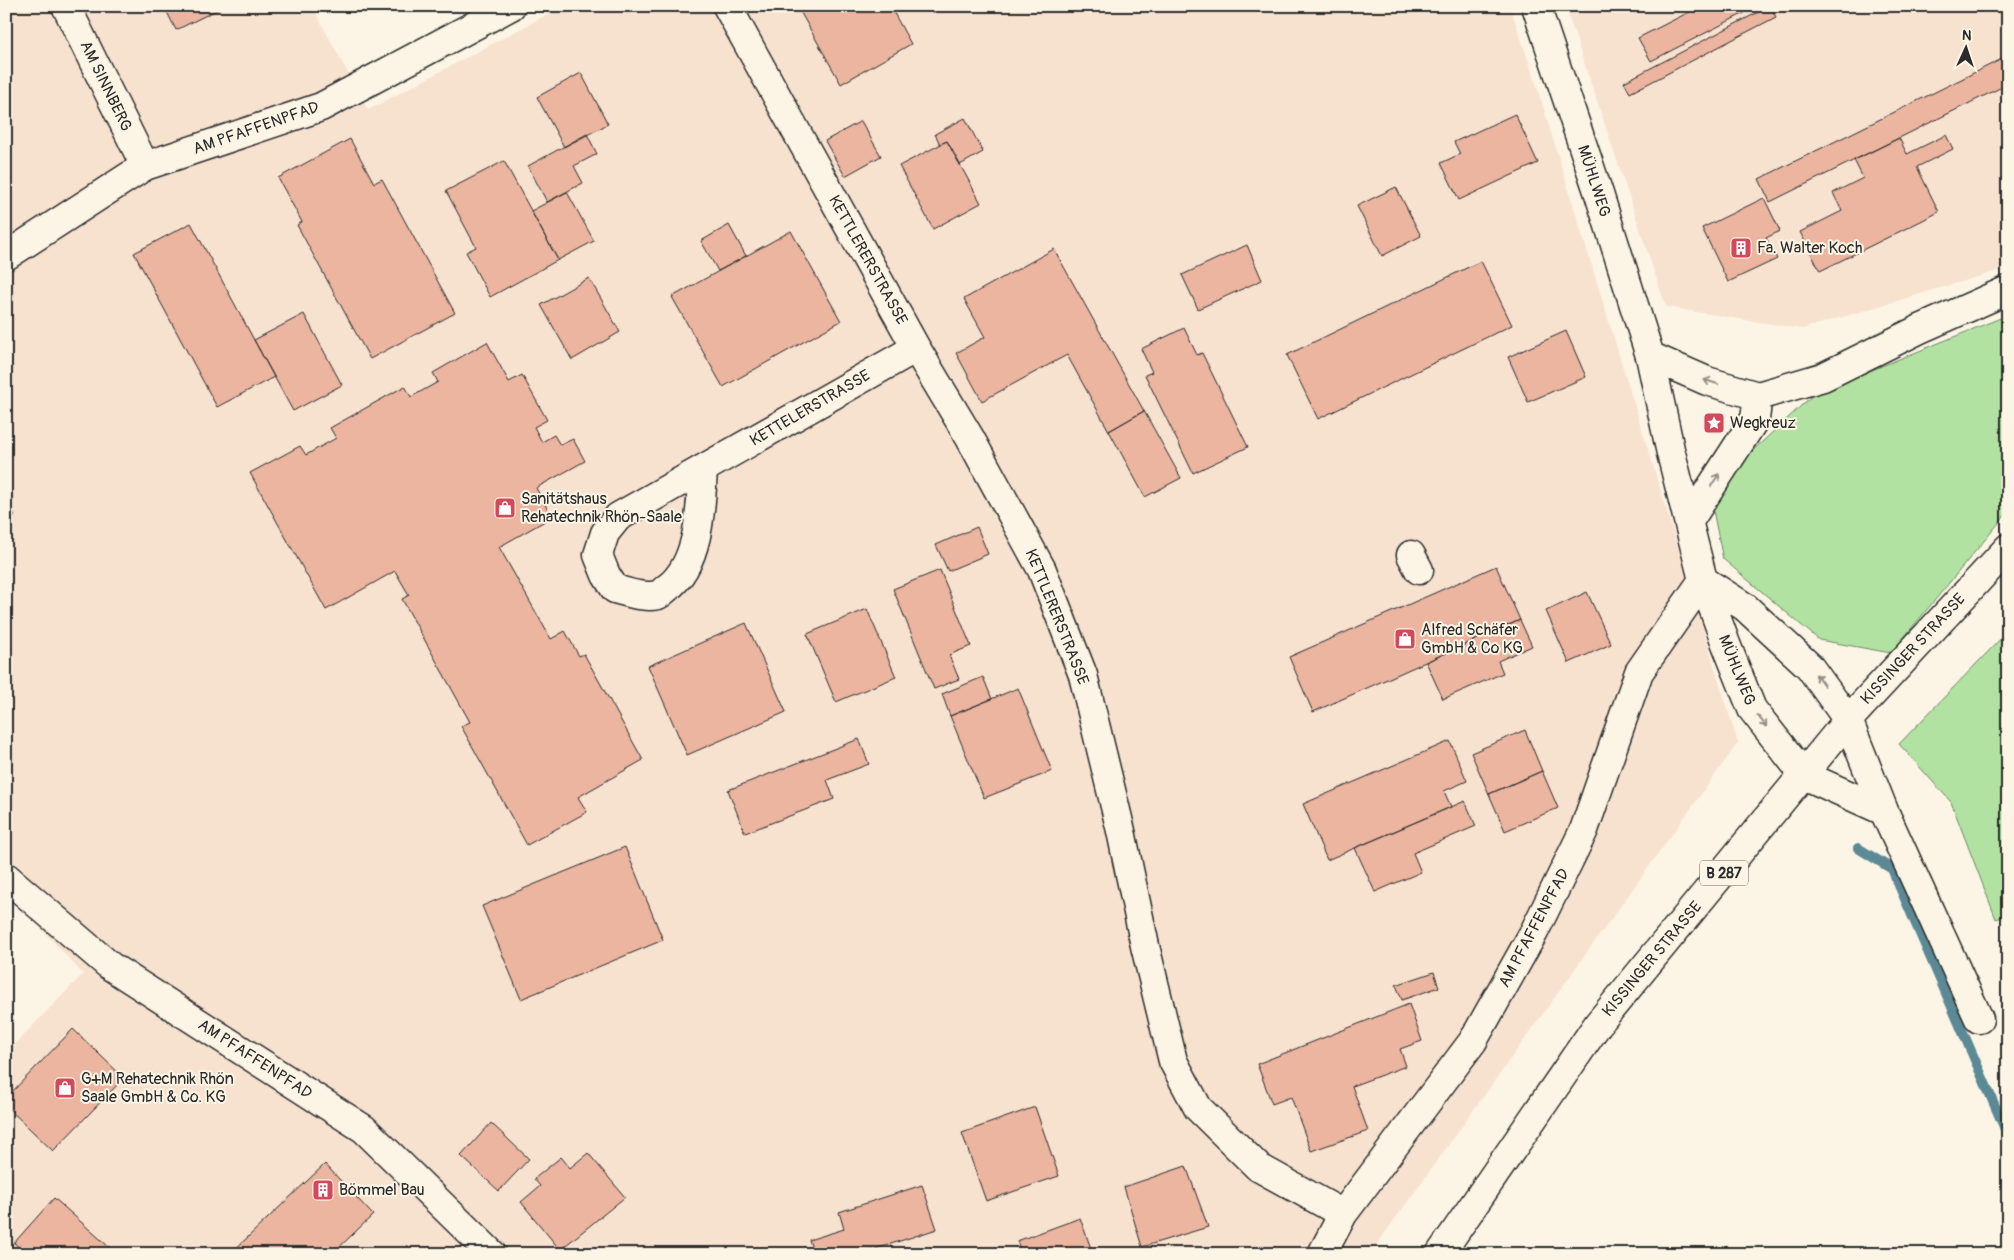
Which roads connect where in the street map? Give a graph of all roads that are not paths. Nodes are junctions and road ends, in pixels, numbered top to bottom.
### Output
1 (66, 6) edge
2 (511, 6) edge
3 (727, 6) edge
4 (1536, 6) edge
5 (145, 166) junction
6 (6, 256) edge
7 (2008, 290) edge
8 (916, 348) junction
9 (1650, 356) junction
10 (1758, 396) junction
11 (703, 469) junction
12 (1689, 521) junction
13 (2008, 548) edge
14 (1704, 580) junction
15 (1848, 720) junction
16 (1804, 775) junction
17 (1884, 811) junction
18 (6, 877) edge
19 (1980, 1018) dead end
20 (1343, 1214) junction
21 (492, 1254) edge
22 (1322, 1254) edge
23 (1440, 1254) edge

1 - 5 street, AM SINNBERG
2 - 5 street, AM PFAFFENPFAD
3 - 8 street, KETTLERERSTRASSE
4 - 9 street, MÜHLWEG
5 - 6 street, AM PFAFFENPFAD
7 - 10 street
8 - 11 street, KETTELERSTRASSE
8 - 20 street, KETTLERERSTRASSE
10 -> 9 street
9 - 12 street, MÜHLWEG
12 -> 10 street
11 - 11 street, KETTELERSTRASSE
12 - 14 street, MÜHLWEG
13 - 15 street, KISSINGER STRASSE / B 287
15 -> 14 street
14 -> 16 street, MÜHLWEG
14 - 20 street, AM PFAFFENPFAD
15 - 16 street, KISSINGER STRASSE / B 287
15 - 17 street
16 - 17 street
16 - 23 street, KISSINGER STRASSE / B 287
17 - 19 street
18 - 21 street, AM PFAFFENPFAD
20 - 22 street, AM PFAFFENPFAD

